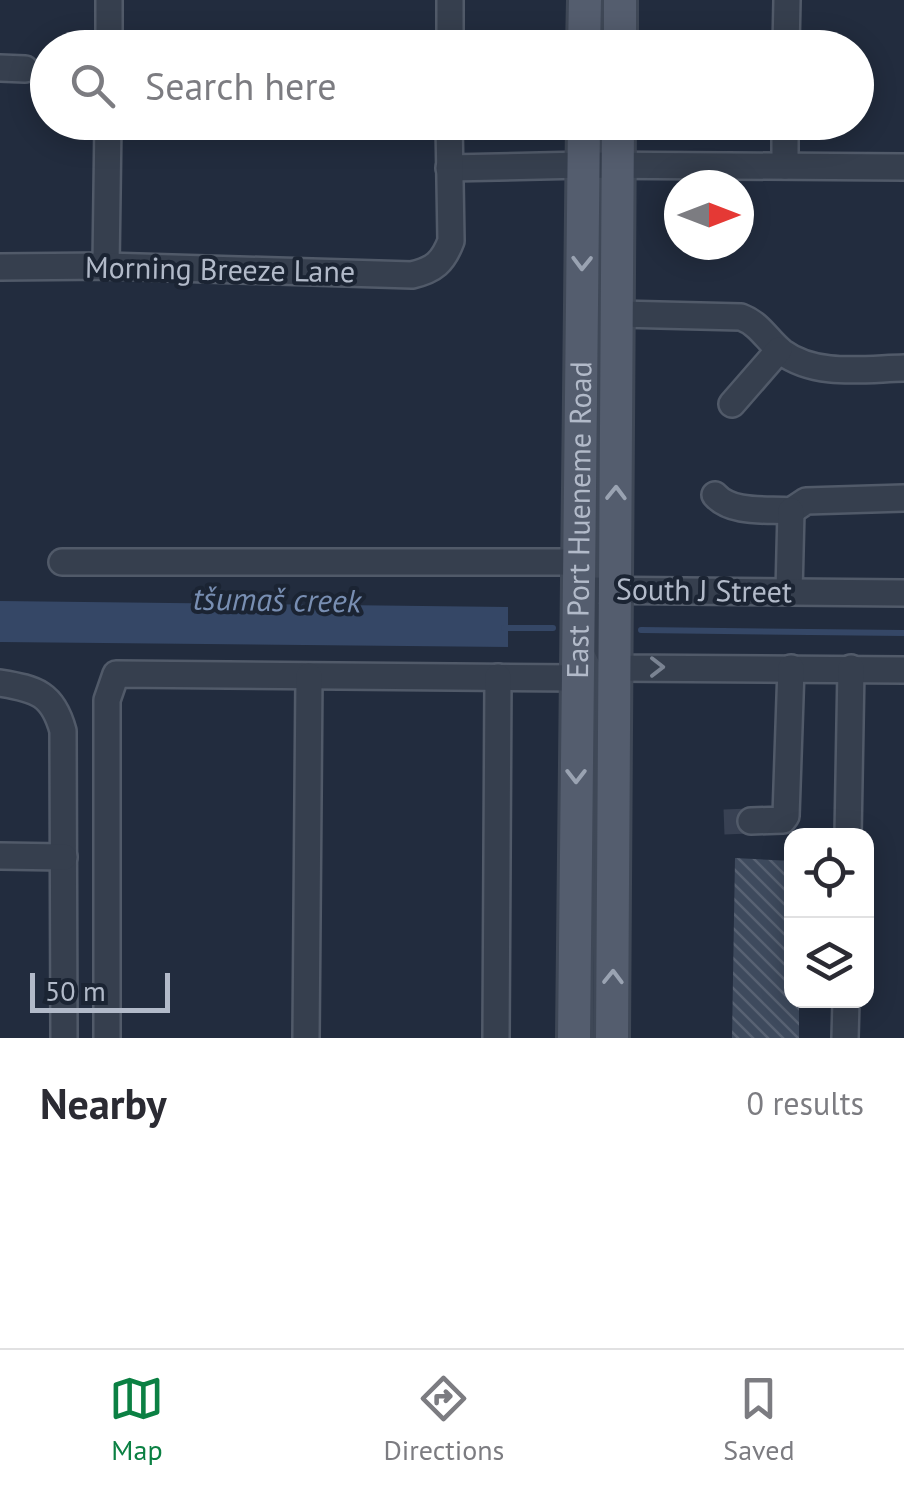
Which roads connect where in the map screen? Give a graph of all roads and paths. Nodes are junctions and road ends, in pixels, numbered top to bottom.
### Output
1 (109, 0) edge
2 (450, 0) edge
3 (585, 0) edge
4 (620, 0) edge
5 (787, 0) edge
6 (109, 30) edge
7 (450, 30) edge
8 (584, 30) edge
9 (620, 30) edge
10 (786, 30) edge
11 (108, 140) edge
12 (449, 140) edge
13 (584, 140) edge
14 (618, 140) edge
15 (786, 140) edge
16 (583, 166) junction
17 (618, 166) junction
18 (785, 166) junction
19 (904, 167) edge
20 (449, 168) junction
21 (106, 266) junction
22 (0, 267) edge
23 (619, 314) junction
24 (779, 350) junction
25 (904, 368) edge
26 (732, 404) dead end
27 (715, 495) dead end
28 (904, 498) edge
29 (791, 511) junction
30 (62, 562) dead end
31 (578, 576) junction
32 (615, 590) junction
33 (789, 592) junction
34 (904, 593) edge
35 (616, 668) junction
36 (791, 668) junction
37 (851, 668) junction
38 (904, 670) edge
39 (309, 676) junction
40 (498, 677) junction
41 (577, 678) junction
42 (0, 682) edge
43 (615, 742) junction
44 (752, 821) tunnel mouth
45 (848, 828) edge
46 (0, 856) edge
47 (64, 857) junction
48 (846, 1008) edge
49 (64, 1038) edge
50 (107, 1038) edge
51 (306, 1038) edge
52 (496, 1038) edge
53 (574, 1038) edge
54 (612, 1038) edge
55 (846, 1038) edge

1 - 6 street
2 - 7 street
3 - 8 main road
4 - 9 main road
5 - 10 street
11 - 21 street
12 - 20 street
13 - 16 main road, East Port Hueneme Road
14 - 17 main road, East Port Hueneme Road
15 - 18 street
16 - 17 street
16 - 20 street
16 -> 31 main road, East Port Hueneme Road
17 - 18 street
17 - 23 main road, East Port Hueneme Road
18 - 19 street
20 - 21 street, Morning Breeze Lane
21 - 22 street, Morning Breeze Lane
23 - 24 street
32 -> 23 main road, East Port Hueneme Road
24 - 25 street
24 - 26 street
27 - 29 street
28 - 29 street
29 - 33 street
30 - 31 street
31 - 32 street, South J Street
31 - 35 street, South J Street
31 - 41 main road, East Port Hueneme Road
32 - 33 street, South J Street
32 - 35 main road, East Port Hueneme Road
33 - 34 street, South J Street
35 -> 36 street
35 - 43 main road, East Port Hueneme Road
36 - 37 street
36 - 44 street
37 - 38 street
37 - 45 street
39 - 40 street
39 - 50 street
39 - 51 street
40 - 41 street
40 - 52 street
41 - 43 main road
41 -> 53 main road, East Port Hueneme Road
42 - 47 street
54 -> 43 main road, East Port Hueneme Road
46 - 47 street
47 - 49 street
48 - 55 street

